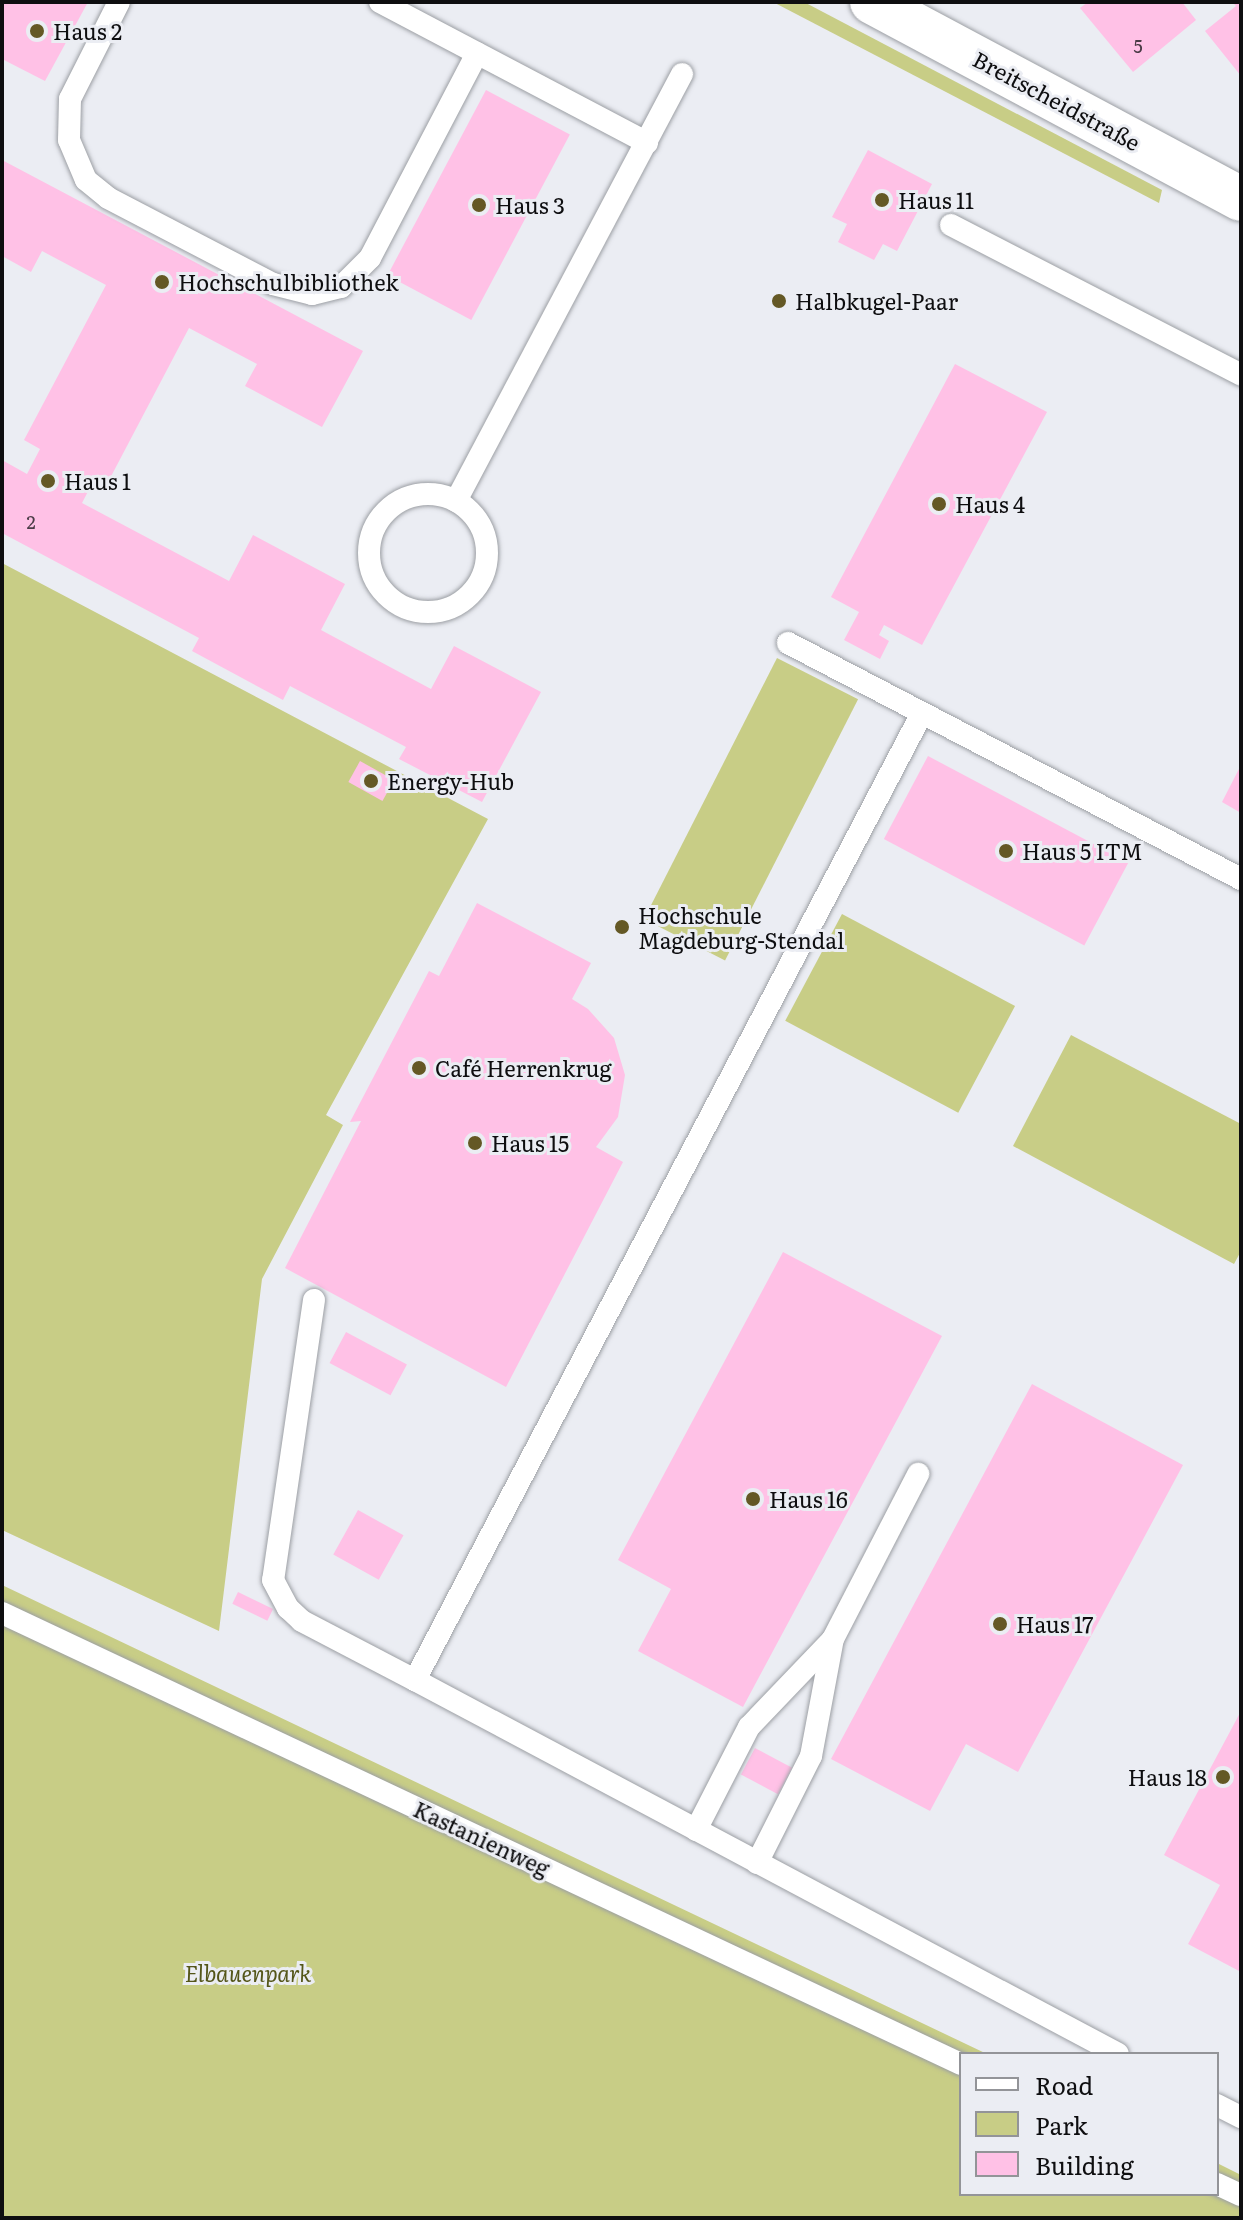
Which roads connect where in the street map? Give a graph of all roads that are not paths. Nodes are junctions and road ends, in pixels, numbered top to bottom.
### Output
1 (119, 2) edge
2 (380, 2) edge
3 (872, 2) edge
4 (477, 53) junction
5 (682, 74) dead end
6 (647, 143) junction
7 (1241, 199) edge
8 (951, 225) dead end
9 (1241, 375) edge
10 (456, 501) junction
11 (788, 643) dead end
12 (922, 713) junction
13 (1241, 879) edge
14 (314, 1300) dead end
15 (918, 1474) dead end
16 (2, 1613) edge
17 (833, 1639) junction
18 (415, 1680) junction
19 (696, 1830) junction
20 (757, 1863) junction
21 (1114, 2052) edge
22 (959, 2063) edge
23 (1219, 2106) edge
24 (1241, 2117) edge
25 (1219, 2185) edge
26 (1241, 2195) edge

1 - 4 lane
2 - 4 lane
3 - 7 street, Breitscheidstraße
4 - 6 lane
5 - 6 lane
6 - 10 lane
8 - 9 lane
10 - 10 lane
11 - 12 lane
12 - 13 lane
12 - 18 lane
14 - 18 lane
15 - 17 lane
16 - 22 lane, Kastanienweg
17 - 19 lane
17 - 20 lane
18 - 19 lane
19 - 20 lane
20 - 21 lane
23 - 24 lane
25 - 26 lane

